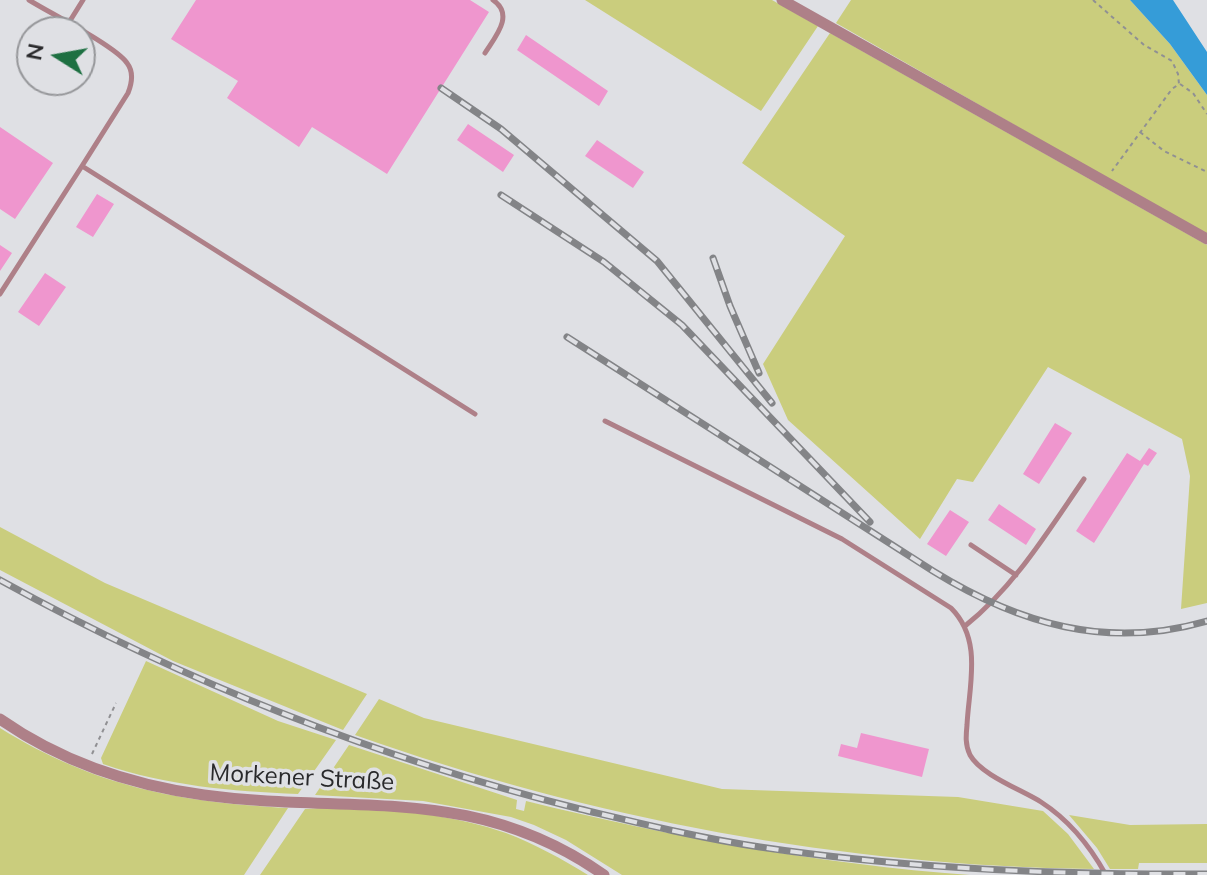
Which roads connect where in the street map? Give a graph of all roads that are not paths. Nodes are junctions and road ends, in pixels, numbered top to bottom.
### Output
1 (29, 0) edge
2 (493, 0) edge
3 (782, 0) edge
4 (55, 16) edge
5 (96, 41) edge
6 (485, 53) dead end
7 (82, 166) junction
8 (1207, 239) edge
9 (0, 294) edge
10 (475, 414) dead end
11 (605, 421) dead end
12 (1084, 479) dead end
13 (971, 545) dead end
14 (1016, 575) junction
15 (965, 626) junction
16 (0, 719) edge
17 (604, 875) edge
18 (1106, 875) edge

1 - 4 lane
2 - 6 lane
3 - 8 street
5 - 7 lane
7 - 9 lane
7 - 10 lane
11 - 15 lane
12 - 14 lane
13 - 14 lane
14 - 15 lane
15 - 18 lane
16 - 17 street, Morkener Straße

